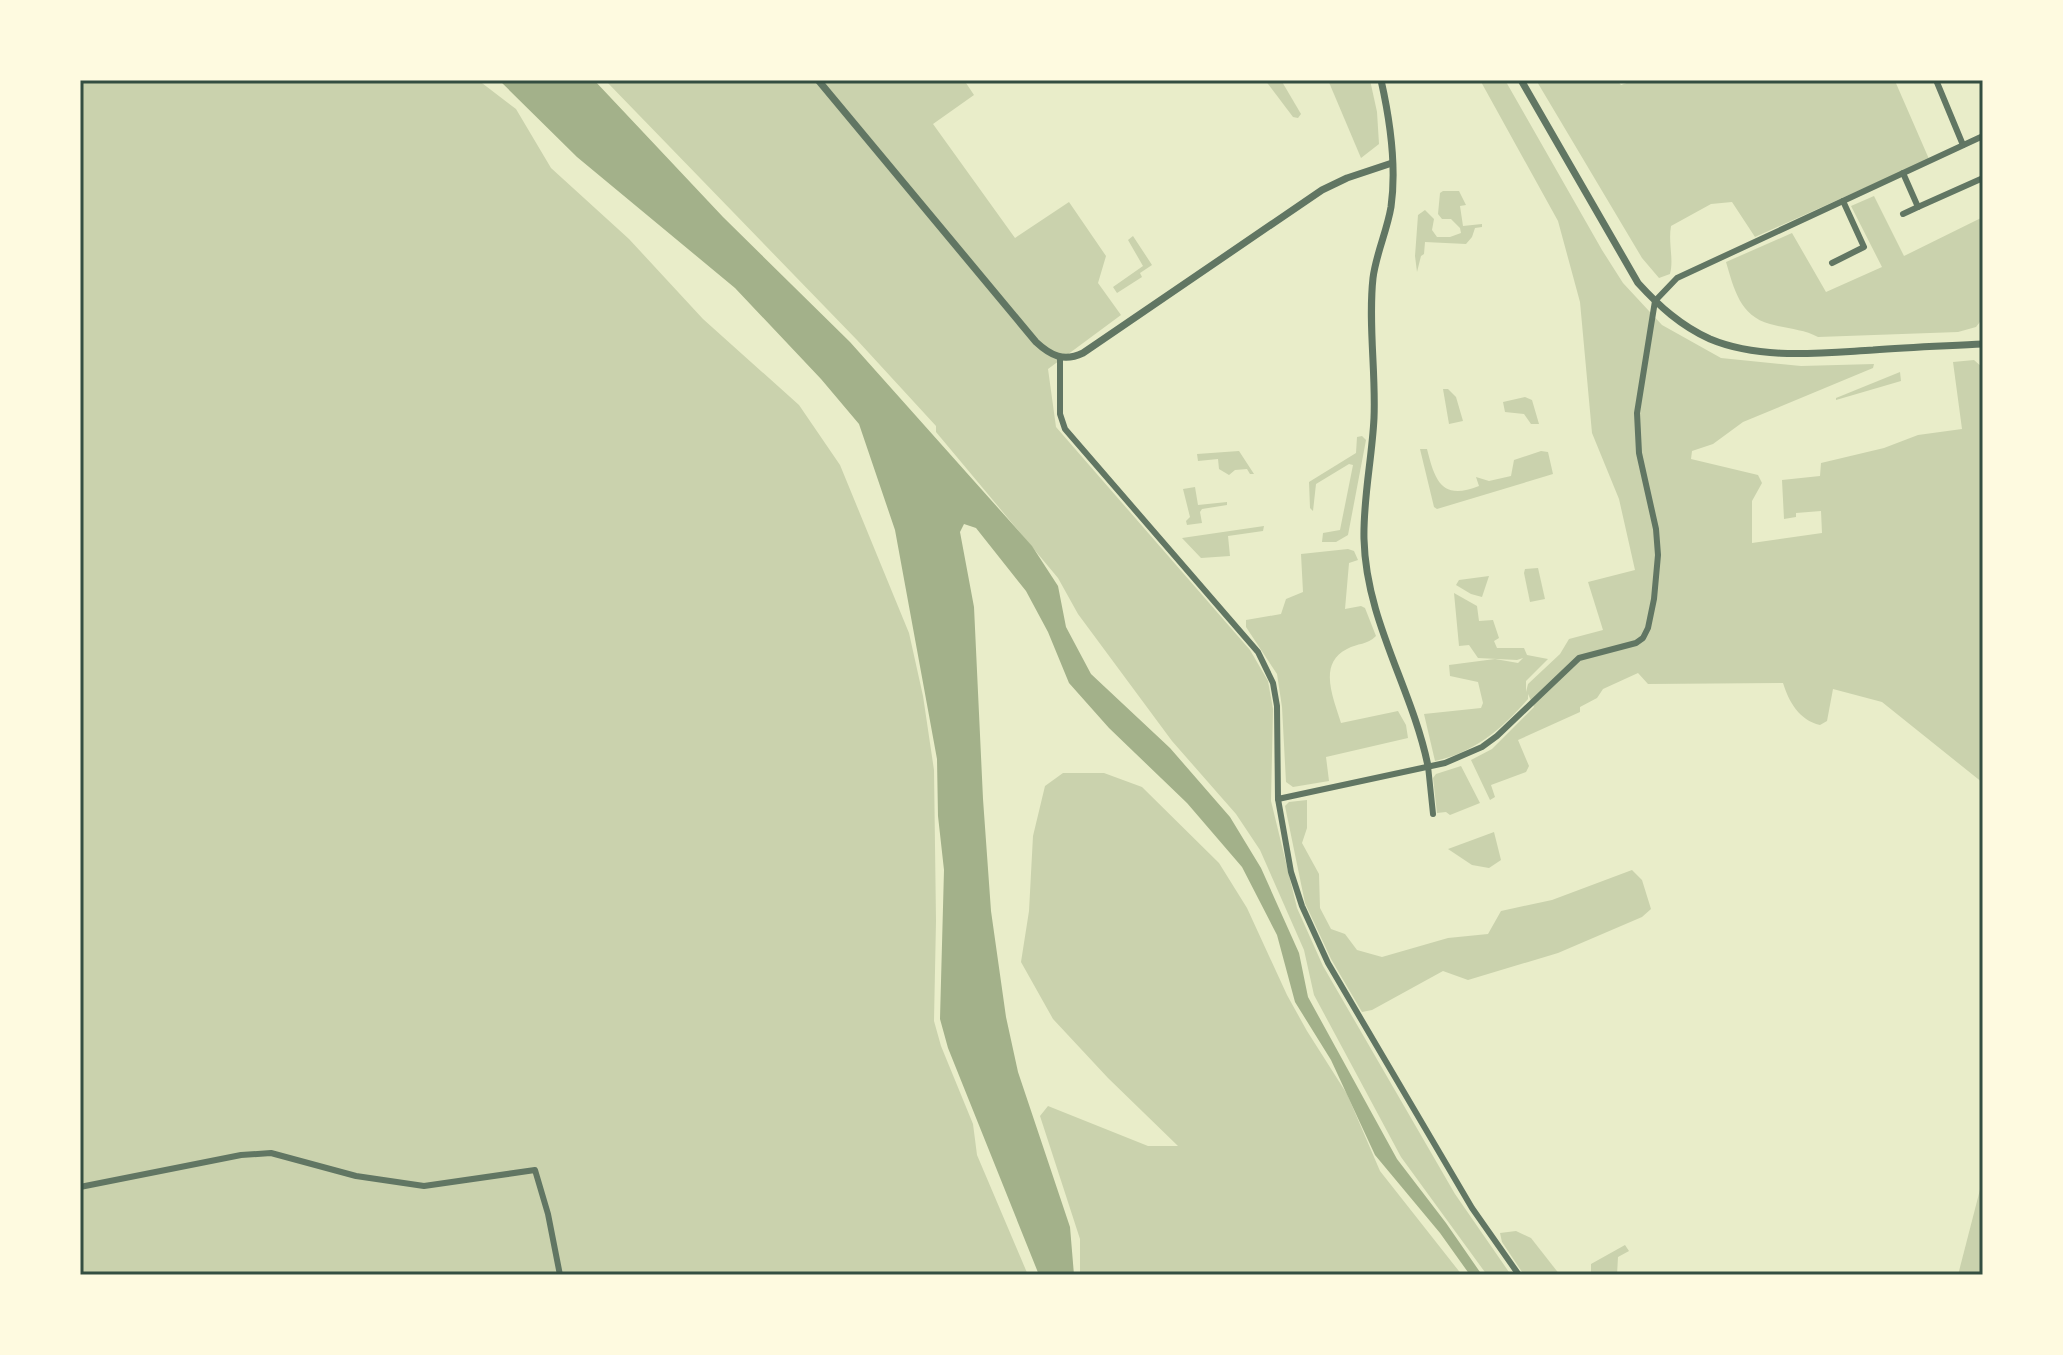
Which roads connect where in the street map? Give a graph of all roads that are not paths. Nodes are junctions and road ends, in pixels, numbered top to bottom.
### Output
1 (818, 80) edge
2 (1381, 80) edge
3 (1521, 80) edge
4 (1936, 80) edge
5 (1983, 136) edge
6 (1963, 145) junction
7 (1392, 163) junction
8 (1903, 173) junction
9 (1983, 178) edge
10 (1843, 201) junction
11 (1918, 207) junction
12 (1903, 214) dead end
13 (1832, 263) dead end
14 (1655, 301) junction
15 (1983, 344) edge
16 (1060, 358) junction
17 (1428, 766) junction
18 (1278, 799) junction
19 (1433, 814) dead end
20 (80, 1187) edge
21 (560, 1275) edge
22 (1519, 1275) edge

1 - 16 street
2 - 7 street
3 - 14 street
4 - 6 street
5 - 6 street
6 - 8 street
7 - 16 street
7 - 17 street
8 - 10 street
8 - 11 street
9 - 11 street
10 - 13 street
10 - 14 street
11 - 12 street
14 - 15 street
14 - 17 street
16 - 18 street
17 - 18 street
17 - 19 street
18 - 22 street
20 - 21 street

